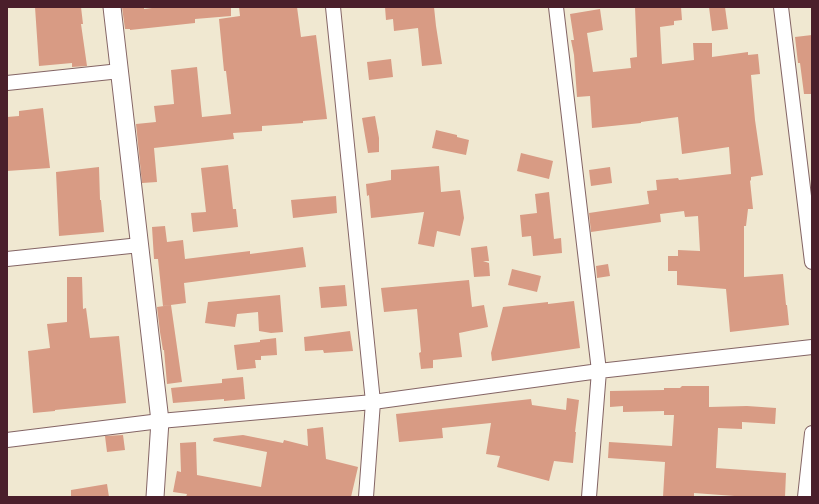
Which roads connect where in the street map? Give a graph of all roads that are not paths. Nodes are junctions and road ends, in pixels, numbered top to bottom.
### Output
1 (112, 7) edge
2 (333, 7) edge
3 (556, 7) edge
4 (782, 7) edge
5 (120, 71) junction
6 (7, 83) edge
7 (140, 245) junction
8 (7, 259) edge
9 (812, 262) edge
10 (812, 348) edge
11 (599, 371) junction
12 (374, 402) junction
13 (160, 421) junction
14 (812, 433) edge
15 (7, 440) edge
16 (155, 497) edge
17 (366, 497) edge
18 (589, 497) edge
19 (804, 497) edge

1 - 5 street
2 - 12 street
3 - 11 street
4 - 9 street
5 - 6 street
5 - 7 street
7 - 8 street
7 - 13 street
10 - 11 street
11 - 12 street
11 - 18 street
12 - 13 street
12 - 17 street
13 - 15 street
13 - 16 street
14 - 19 street

